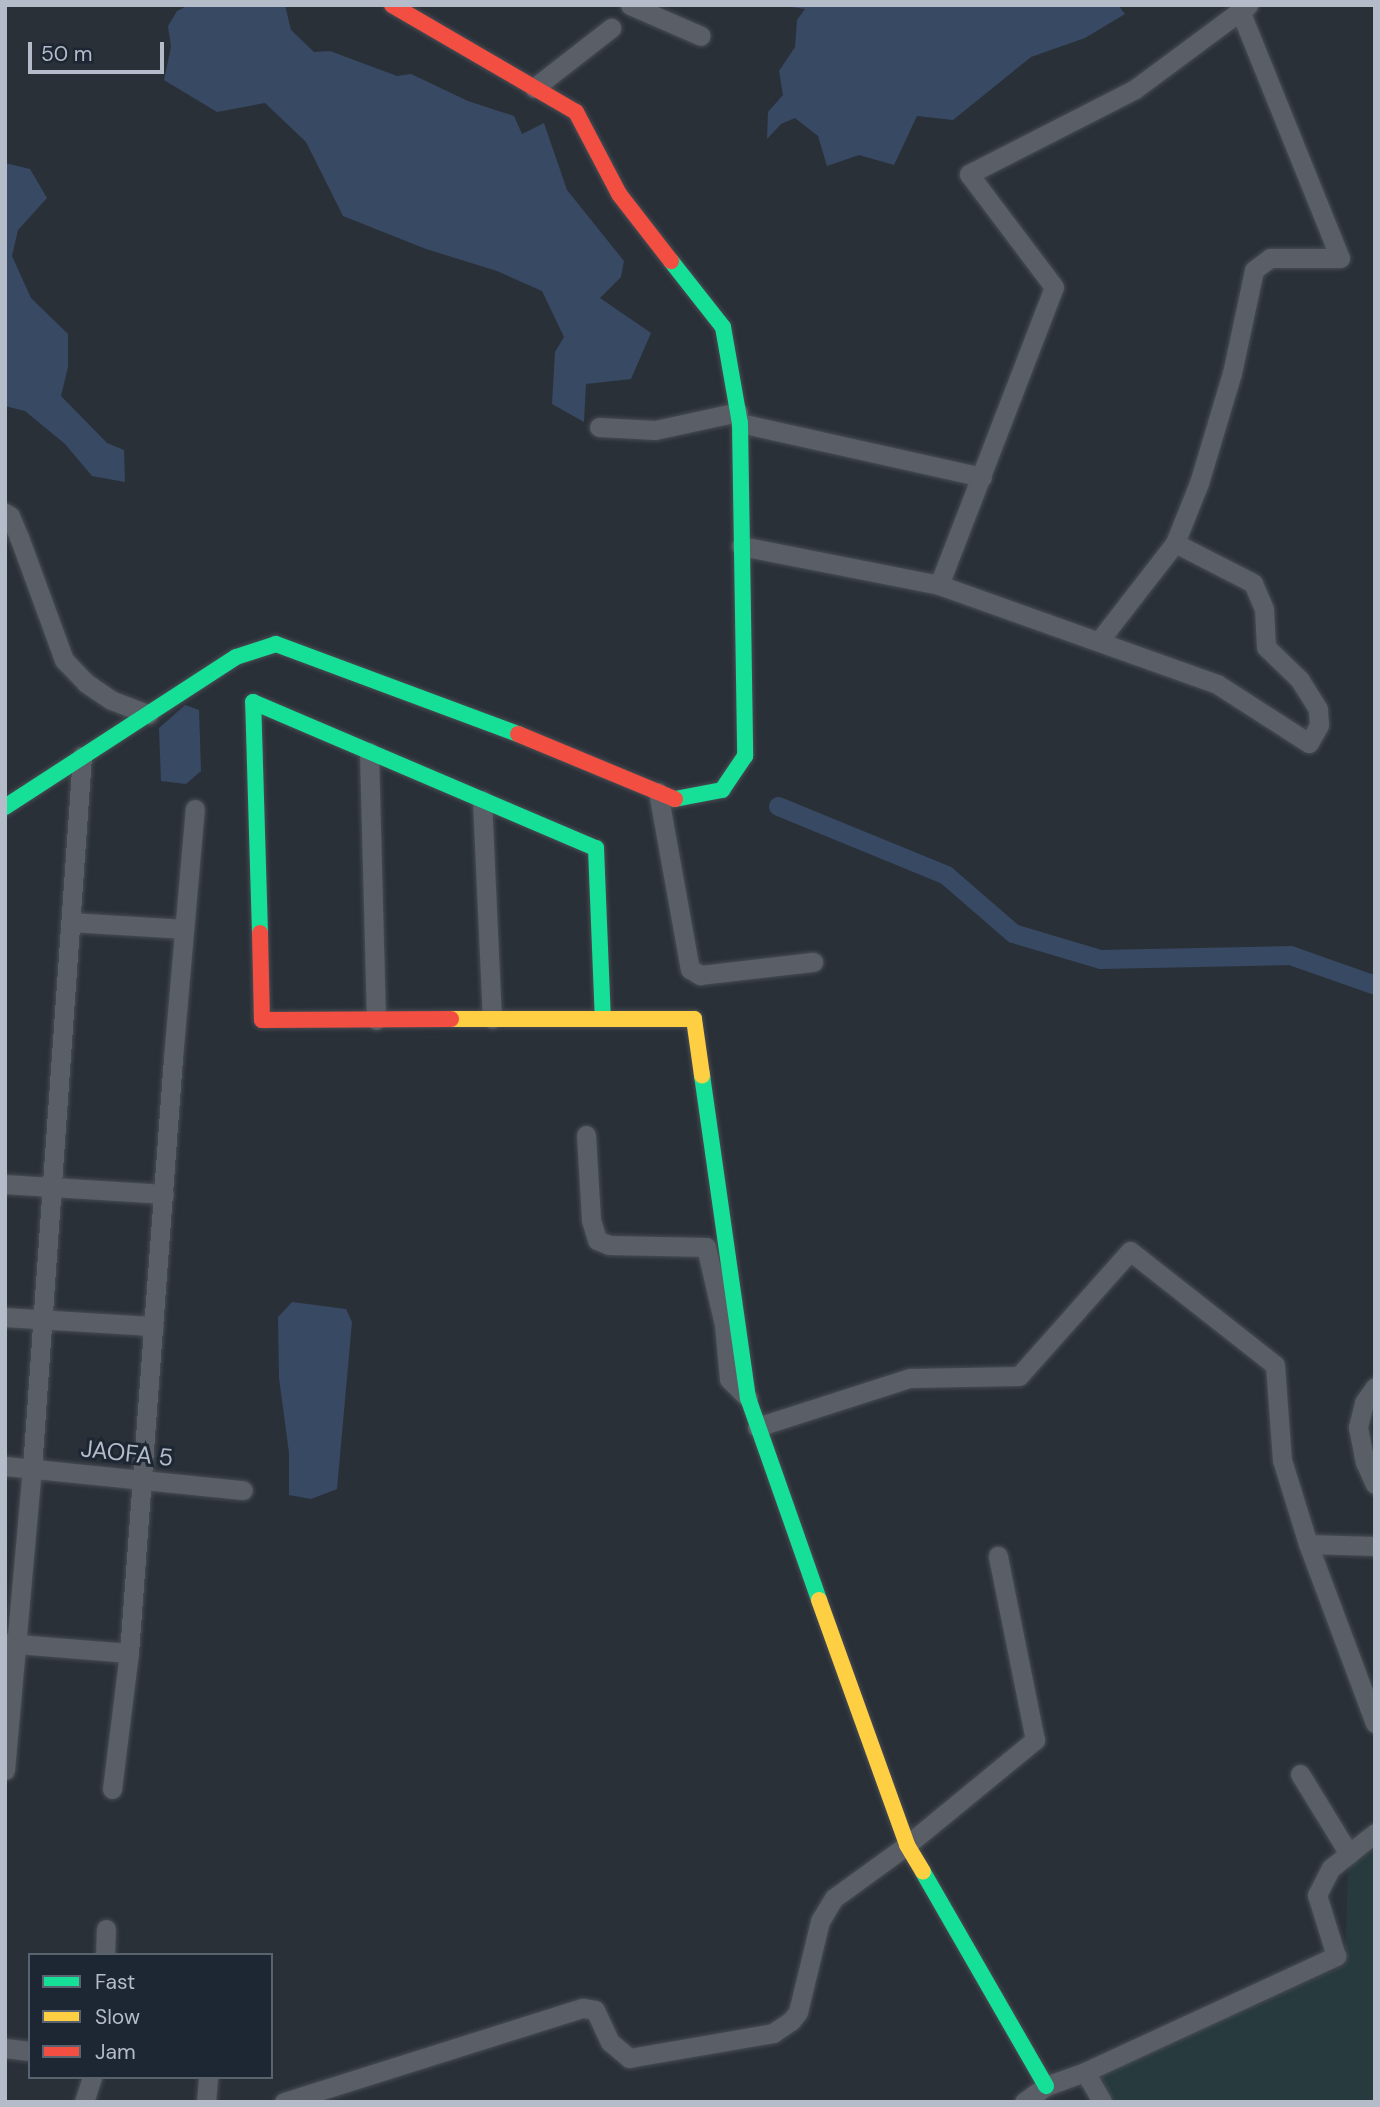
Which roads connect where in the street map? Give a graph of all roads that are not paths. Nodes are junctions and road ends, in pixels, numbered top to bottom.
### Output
1 (392, 5) edge
2 (630, 5) edge
3 (1244, 9) edge
4 (611, 28) dead end
5 (701, 36) dead end
6 (534, 88) junction
7 (739, 418) junction
8 (599, 428) dead end
9 (982, 477) junction
10 (5, 513) edge
11 (1175, 543) junction
12 (741, 546) junction
13 (939, 585) junction
14 (1099, 641) junction
15 (148, 715) junction
16 (369, 751) junction
17 (82, 756) junction
18 (658, 792) junction
19 (482, 800) junction
20 (5, 807) edge
21 (195, 809) dead end
22 (71, 922) junction
23 (184, 929) junction
24 (813, 962) dead end
25 (492, 1019) junction
26 (603, 1019) junction
27 (376, 1020) junction
28 (586, 1135) dead end
29 (5, 1184) edge
30 (52, 1188) junction
31 (164, 1194) junction
32 (5, 1317) edge
33 (42, 1320) junction
34 (154, 1326) junction
35 (1375, 1387) edge
36 (748, 1398) junction
37 (757, 1427) junction
38 (5, 1466) edge
39 (32, 1469) junction
40 (142, 1480) junction
41 (1375, 1484) edge
42 (243, 1490) dead end
43 (1308, 1544) junction
44 (1375, 1546) edge
45 (998, 1556) dead end
46 (10, 1643) edge
47 (129, 1653) junction
48 (1375, 1723) edge
49 (5, 1770) edge
50 (1300, 1774) dead end
51 (112, 1789) dead end
52 (1375, 1833) edge
53 (907, 1845) junction
54 (1349, 1854) junction
55 (106, 1929) dead end
56 (105, 1953) edge
57 (5, 2048) edge
58 (28, 2050) edge
59 (1085, 2073) junction
60 (91, 2079) edge
61 (208, 2079) edge
62 (1046, 2086) junction
63 (85, 2102) edge
64 (206, 2102) edge
65 (284, 2102) edge
66 (1024, 2102) edge
67 (1102, 2102) edge

1 - 6 street
2 - 5 street
3 - 9 street
3 - 11 street
4 - 6 street
6 - 7 street
7 - 8 street
7 - 9 street
7 - 12 street
9 - 13 street
10 - 15 street
11 - 14 street
11 - 14 street
12 - 13 street
12 - 18 street
13 - 14 street
15 - 17 street
15 - 18 street
16 - 19 street
16 - 27 street
16 - 27 street
17 - 20 street
17 - 22 street
18 - 24 street
19 - 25 street
19 - 26 street
21 - 23 street
22 - 23 street
22 - 30 street
23 - 31 street
25 - 26 street
25 - 27 street
26 - 36 street
28 - 36 street
29 - 30 street
30 - 31 street
30 - 33 street
31 - 34 street
32 - 33 street
33 - 34 street
33 - 39 street
34 - 40 street
35 - 41 street
36 - 37 street
37 - 43 street
37 - 53 street
38 - 39 street, JAOFA 5
39 - 40 street, JAOFA 5
39 - 46 street
40 - 42 street, JAOFA 5
40 - 47 street
43 - 44 street
43 - 48 street
45 - 53 street
46 - 47 street
46 - 49 street
47 - 51 street
50 - 54 street
52 - 54 street
53 - 62 street
53 - 65 street
54 - 59 street
55 - 56 street
57 - 58 street
59 - 62 street
59 - 67 street
60 - 63 street
61 - 64 street
62 - 66 street

